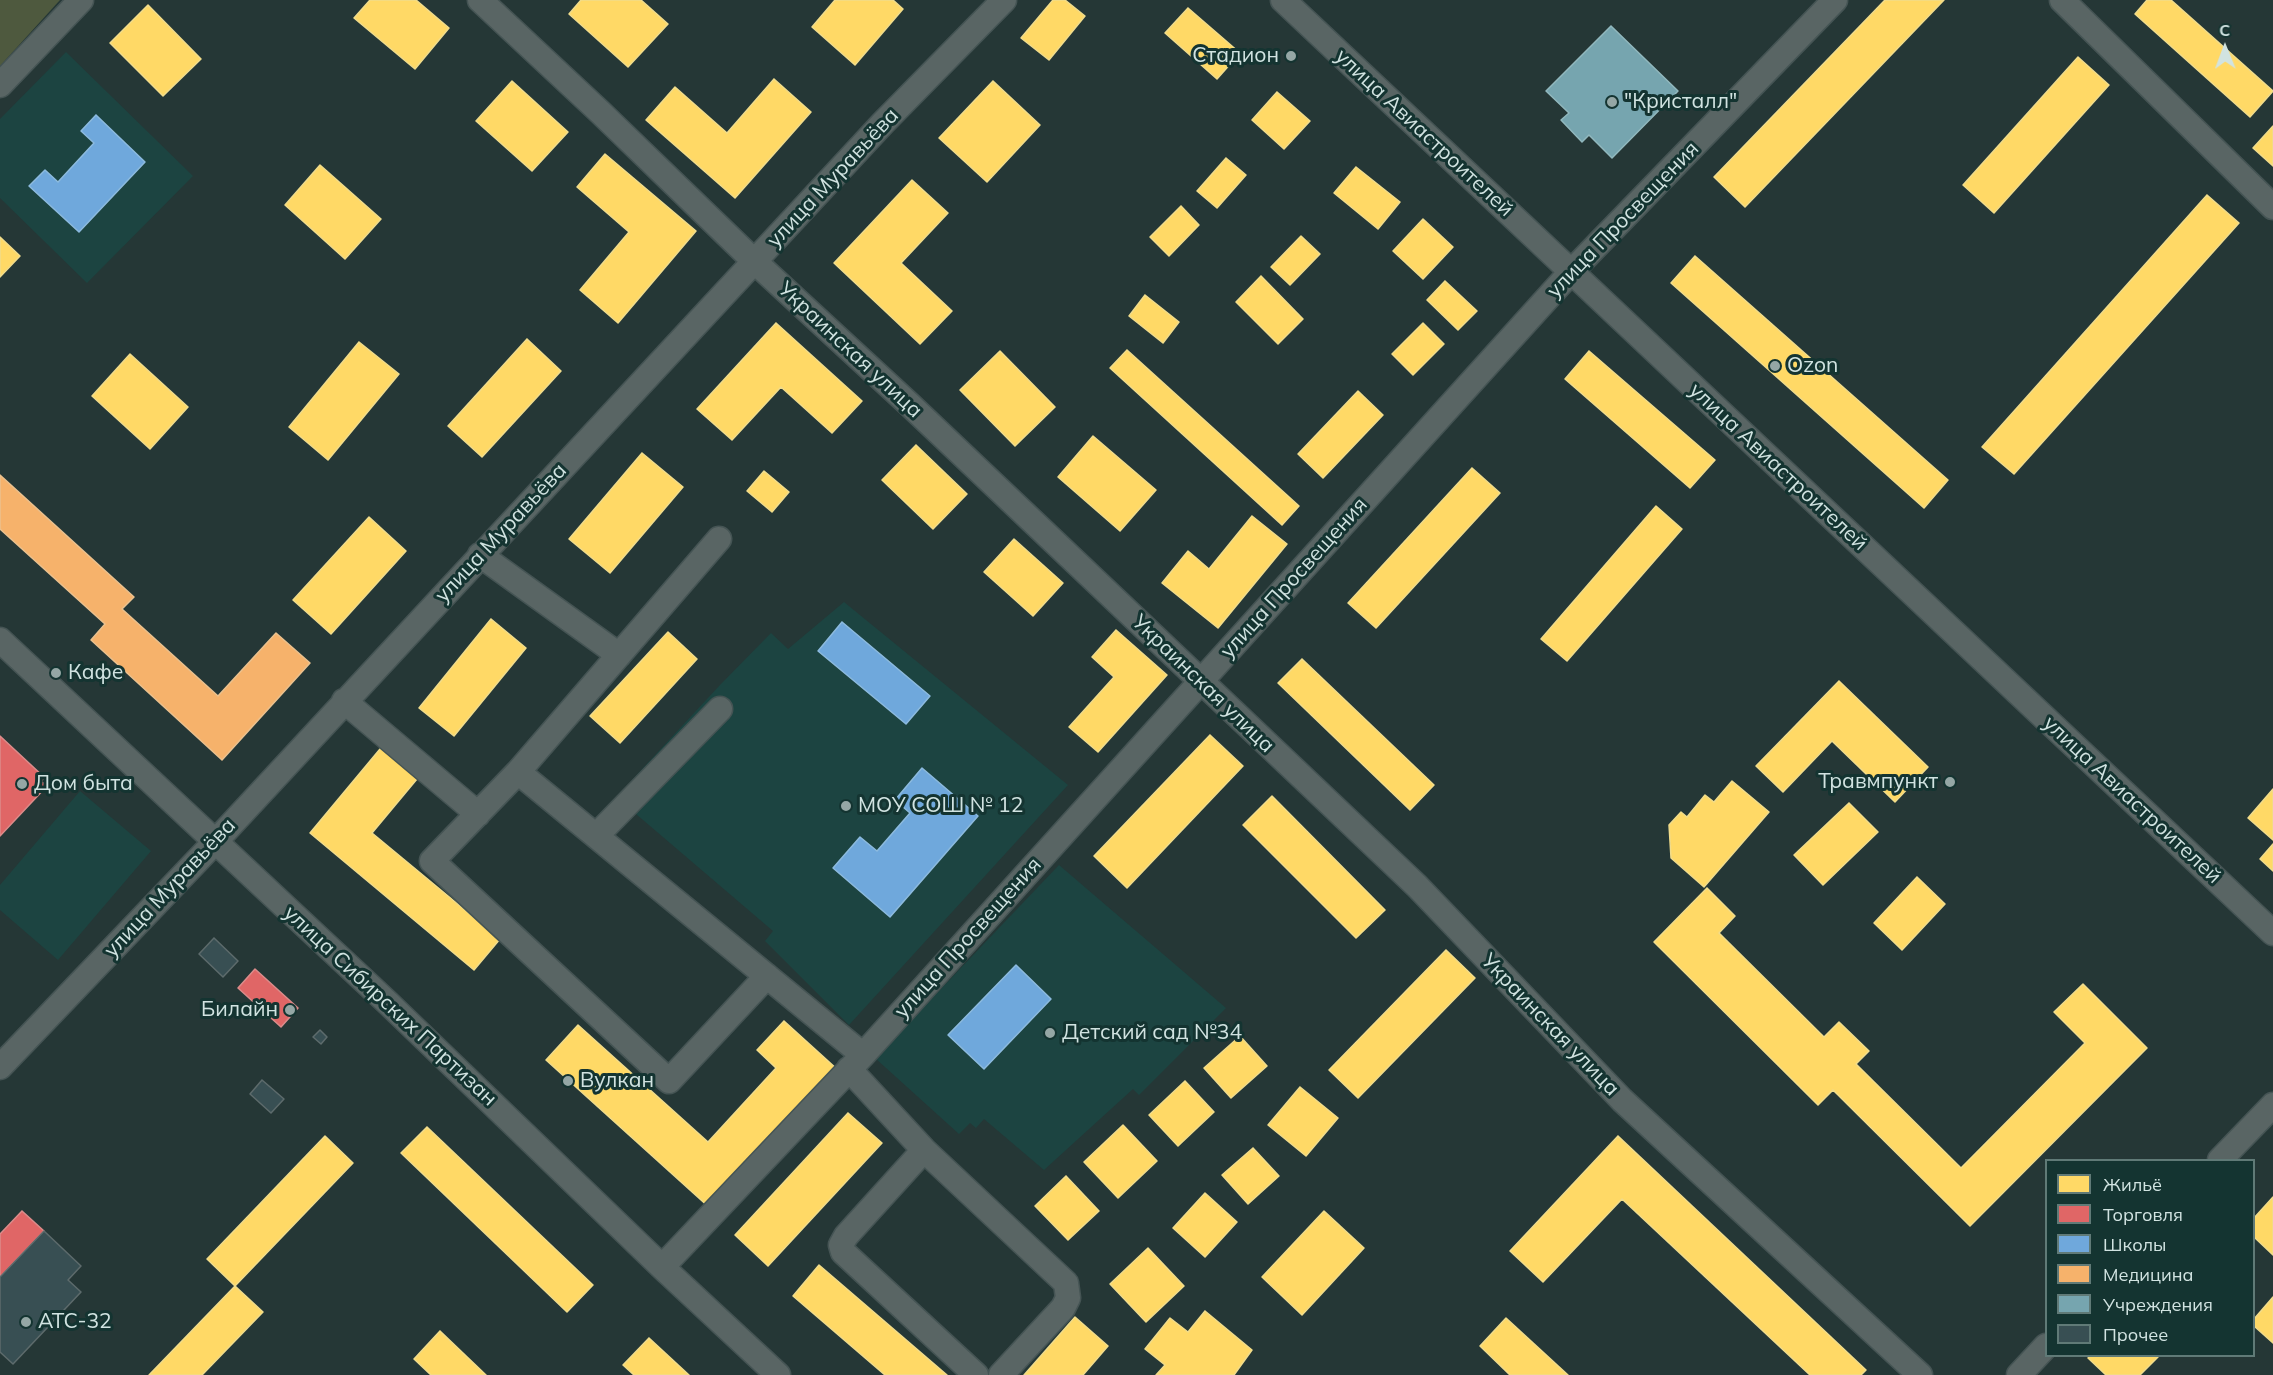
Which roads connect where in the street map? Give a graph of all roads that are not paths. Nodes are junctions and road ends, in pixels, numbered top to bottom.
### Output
1 (81, 0) edge
2 (480, 0) edge
3 (1004, 0) edge
4 (1283, 0) edge
5 (1835, 0) edge
6 (2062, 0) edge
7 (0, 86) edge
8 (2273, 207) edge
9 (754, 261) junction
10 (1571, 272) junction
11 (719, 539) dead end
12 (480, 555) junction
13 (0, 640) edge
14 (619, 655) junction
15 (1201, 682) junction
16 (344, 701) junction
17 (720, 709) dead end
18 (518, 772) junction
19 (478, 814) junction
20 (596, 836) junction
21 (215, 842) junction
22 (2273, 933) edge
23 (767, 976) junction
24 (856, 1062) junction
25 (0, 1067) edge
26 (2273, 1105) edge
27 (924, 1150) junction
28 (2222, 1159) edge
29 (662, 1267) junction
30 (2045, 1347) edge
31 (778, 1375) edge
32 (976, 1375) edge
33 (1001, 1375) edge
34 (1920, 1375) edge
35 (2019, 1375) edge

1 - 7 street
2 - 9 street, Украинская улица
3 - 9 street, улица Муравьёва
4 - 10 street, улица Авиастроителей
5 - 10 street, улица Просвещения
6 - 8 street
9 - 12 street, улица Муравьёва
9 - 15 street, Украинская улица
10 - 15 street, улица Просвещения
10 - 22 street, улица Авиастроителей
11 - 14 street
12 - 14 street
12 - 16 street, улица Муравьёва
13 - 21 street, улица Сибирских Партизан
14 - 18 street
15 - 24 street, улица Просвещения
15 - 34 street, Украинская улица
16 - 19 street
16 - 21 street, улица Муравьёва
17 - 20 street
18 - 19 street
18 - 20 street
19 - 23 street
20 - 23 street
21 - 25 street, улица Муравьёва
21 - 29 street, улица Сибирских Партизан
23 - 24 street
24 - 27 street
24 - 29 street, улица Просвещения
26 - 28 street
27 - 32 street
27 - 33 street
29 - 31 street, улица Сибирских Партизан
30 - 35 street

